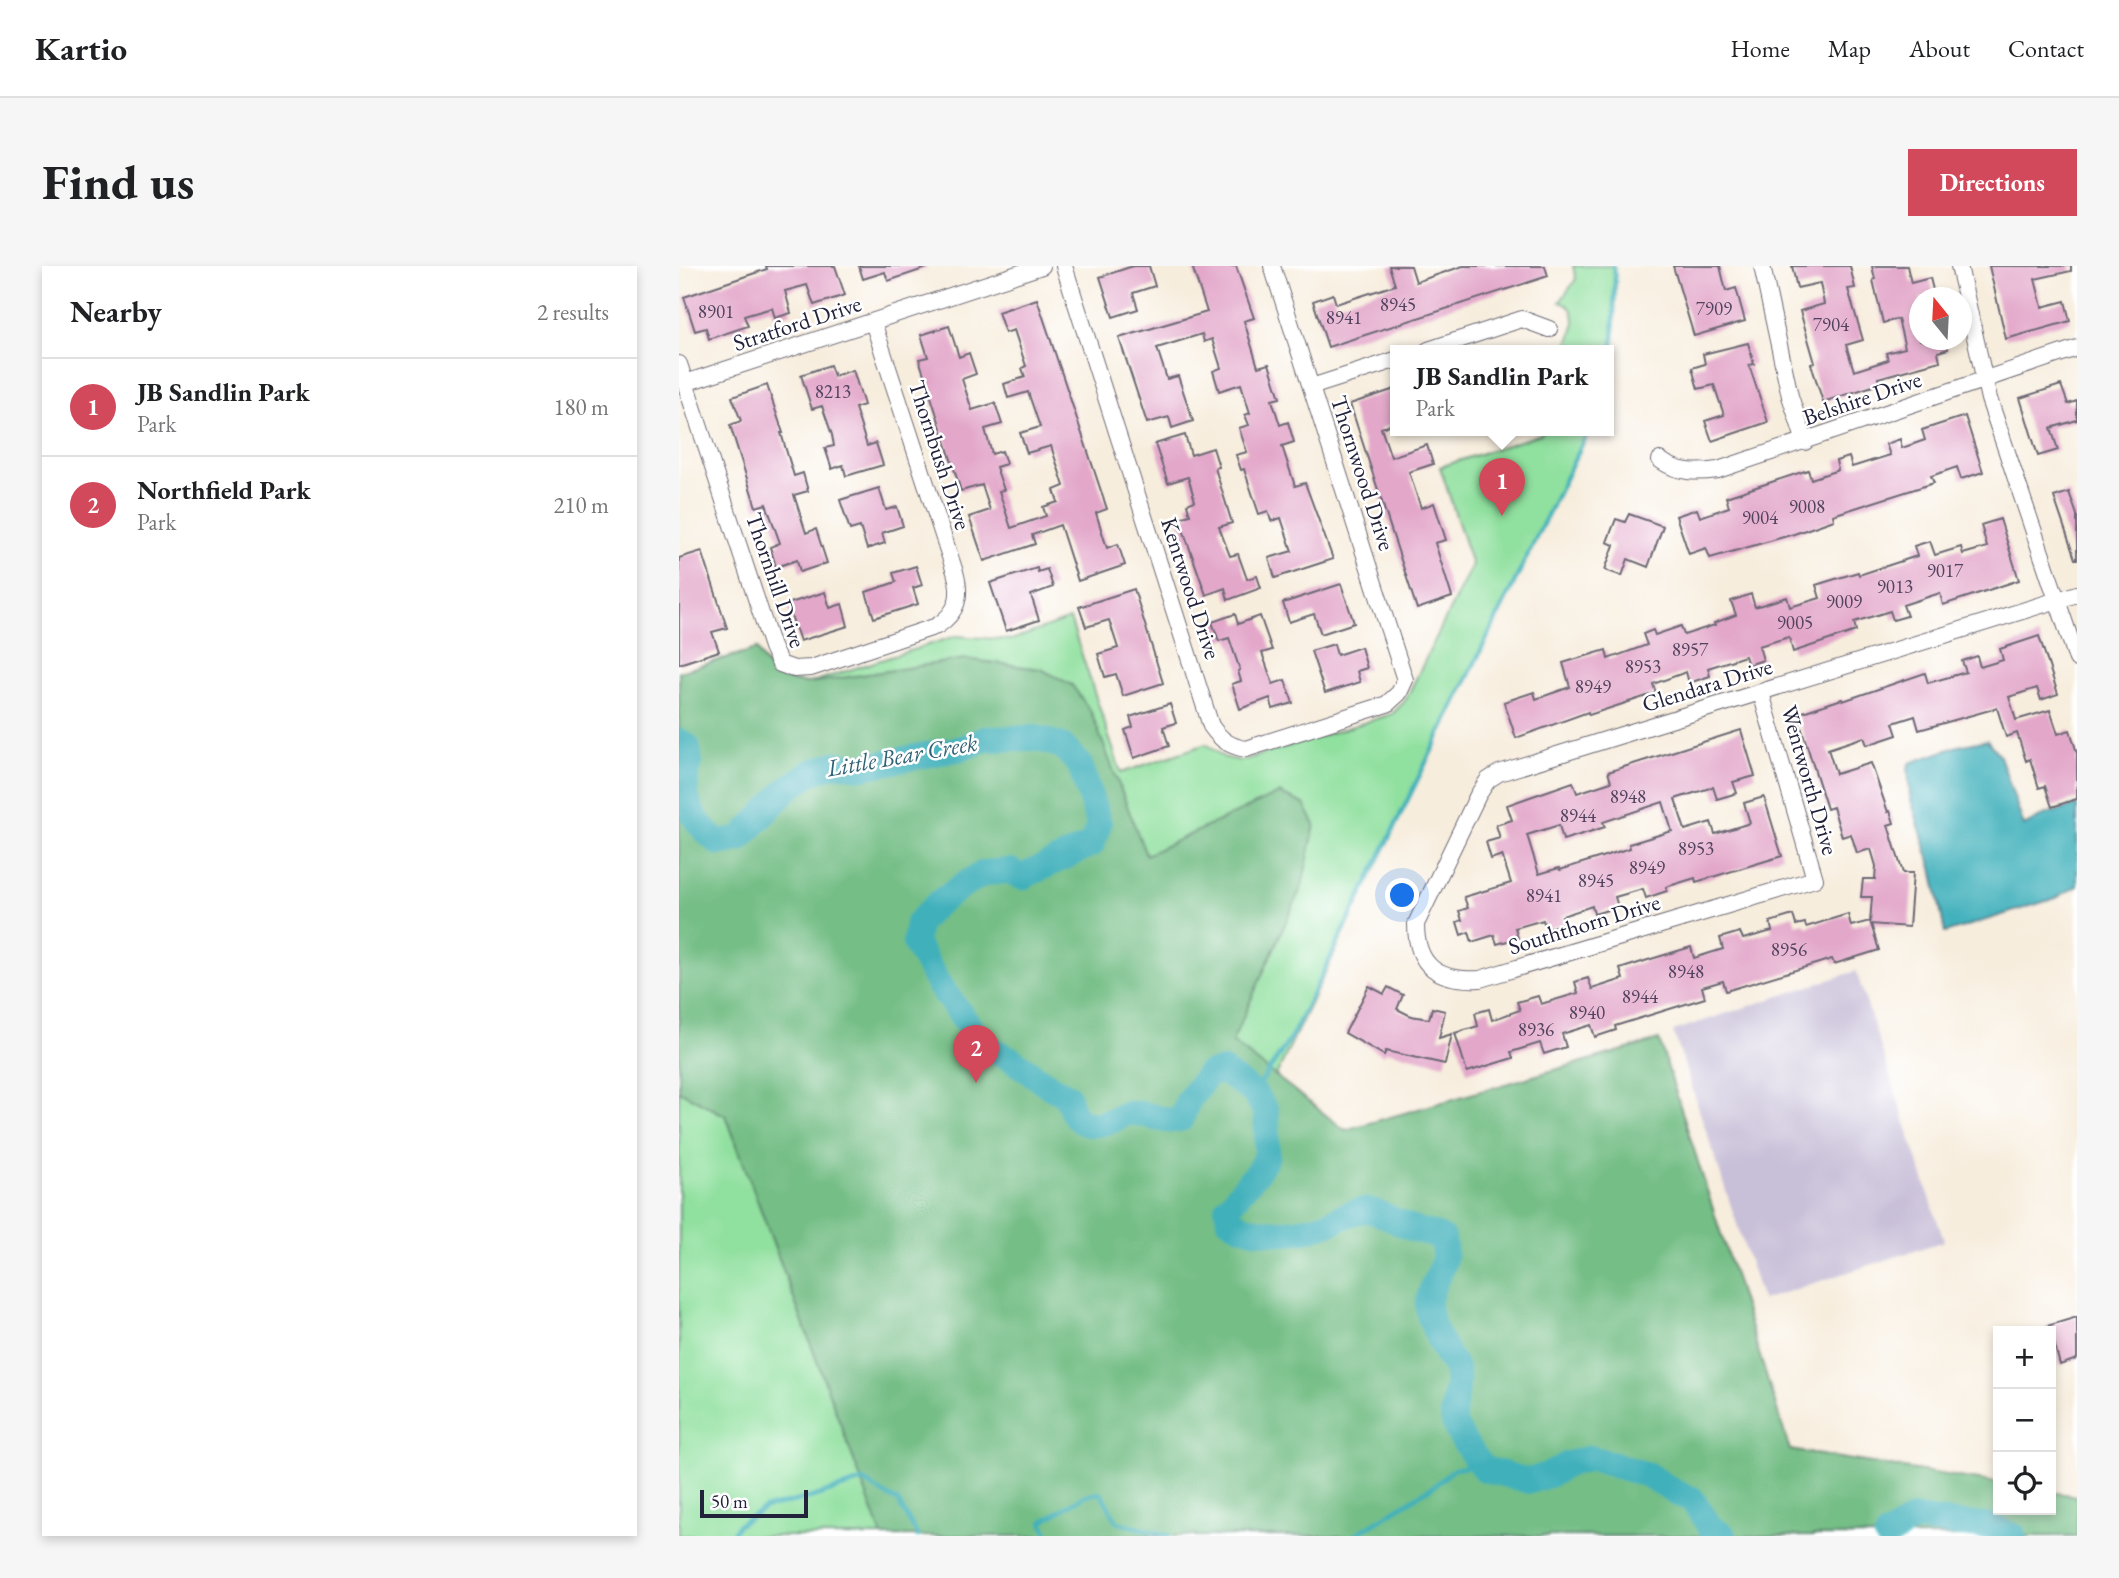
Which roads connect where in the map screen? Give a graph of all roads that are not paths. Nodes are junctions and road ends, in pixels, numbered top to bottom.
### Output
1 (1042, 266) edge
2 (1064, 266) edge
3 (1272, 266) edge
4 (1762, 266) edge
5 (1959, 266) edge
6 (873, 322) junction
7 (1549, 329) dead end
8 (1443, 345) edge
9 (2077, 348) edge
10 (1390, 362) edge
11 (679, 364) edge
12 (1985, 380) junction
13 (685, 383) junction
14 (1311, 387) junction
15 (1805, 442) junction
16 (1660, 460) dead end
17 (2077, 594) edge
18 (2059, 601) junction
19 (958, 603) joint
20 (2077, 659) edge
21 (1399, 693) joint
22 (1761, 693) junction
23 (1815, 879) joint
24 (1424, 907) joint

1 - 6 street, Stratford Drive
2 - 21 street, Kentwood Drive
3 - 14 street, Thornwood Drive
4 - 15 street
5 - 12 street
6 - 13 street, Stratford Drive
6 - 19 street, Thornbush Drive
7 - 8 street
9 - 12 street, Belshire Drive
10 - 14 street
11 - 13 street, Thornhill Drive
12 - 15 street, Belshire Drive
12 - 18 street
13 - 19 street, Thornhill Drive
14 - 21 street, Thornwood Drive
15 - 16 street, Belshire Drive
17 - 18 street, Glendara Drive
18 - 20 street
18 - 22 street, Glendara Drive
22 - 23 street, Wentworth Drive
22 - 24 street, Glendara Drive
23 - 24 street, Souththorn Drive

